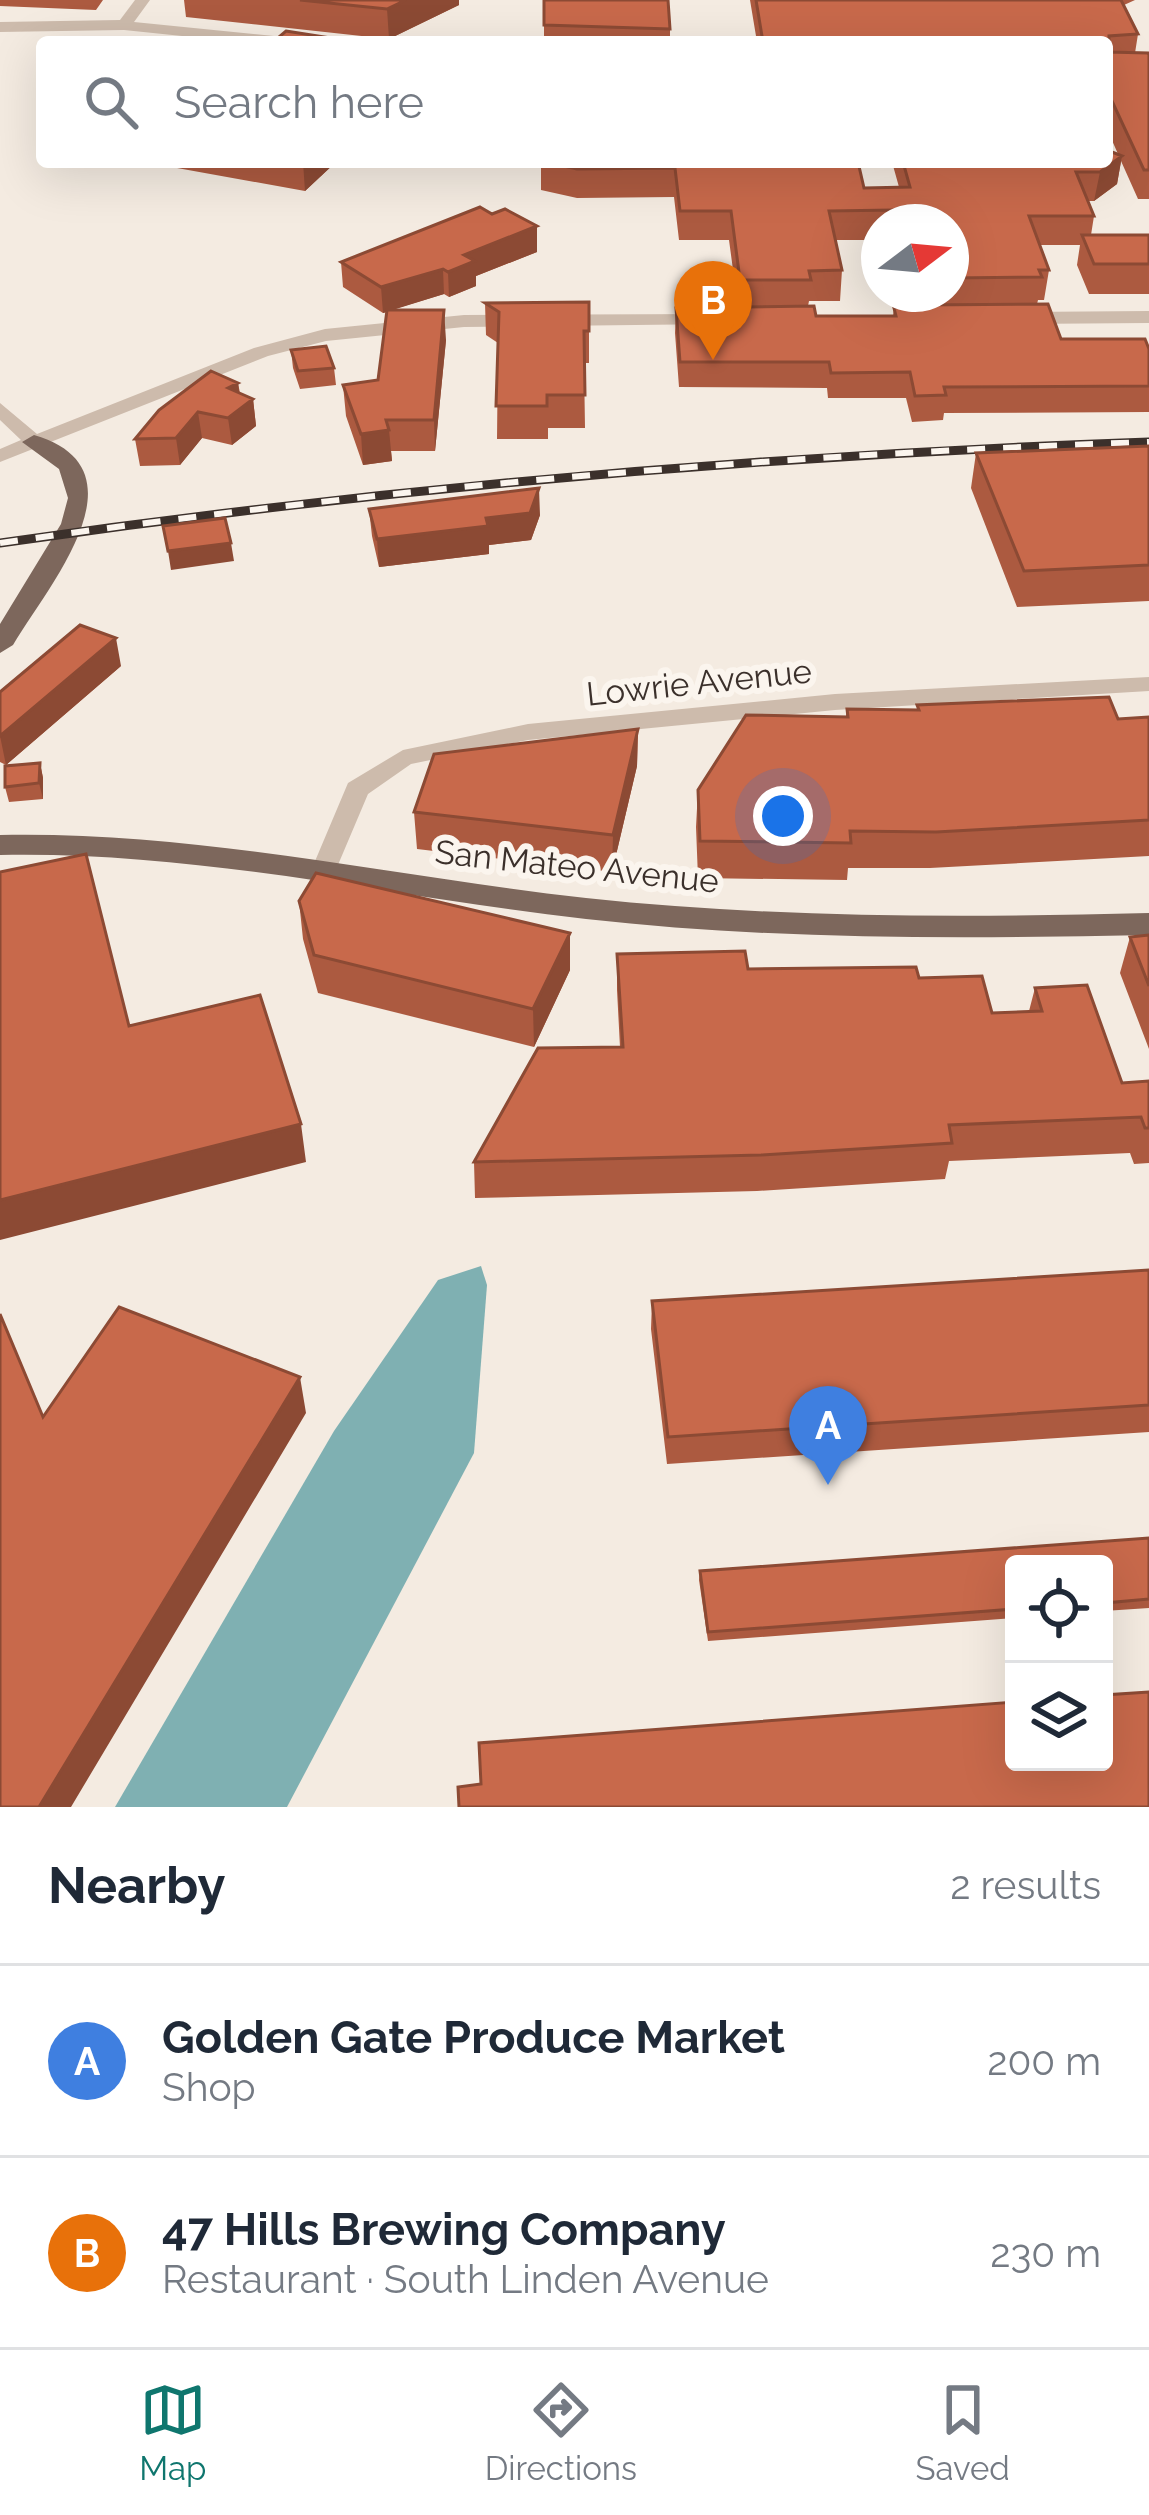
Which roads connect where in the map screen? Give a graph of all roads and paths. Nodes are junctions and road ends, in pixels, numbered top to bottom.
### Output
1 (143, 0) edge
2 (124, 25) junction
3 (0, 27) edge
4 (228, 36) edge
5 (1149, 317) edge
6 (990, 318) edge
7 (730, 320) edge
8 (0, 409) edge
9 (34, 442) junction
10 (0, 456) edge
11 (0, 645) edge
12 (1149, 684) edge
13 (0, 845) edge
14 (323, 873) junction
15 (1149, 924) edge

1 - 2 street
2 - 3 street
2 - 4 street
5 - 6 street
7 - 9 street
8 - 9 street
9 - 10 street
9 - 11 main road
12 - 14 street, Lowrie Avenue
13 - 14 main road, San Mateo Avenue
14 - 15 main road, San Mateo Avenue

